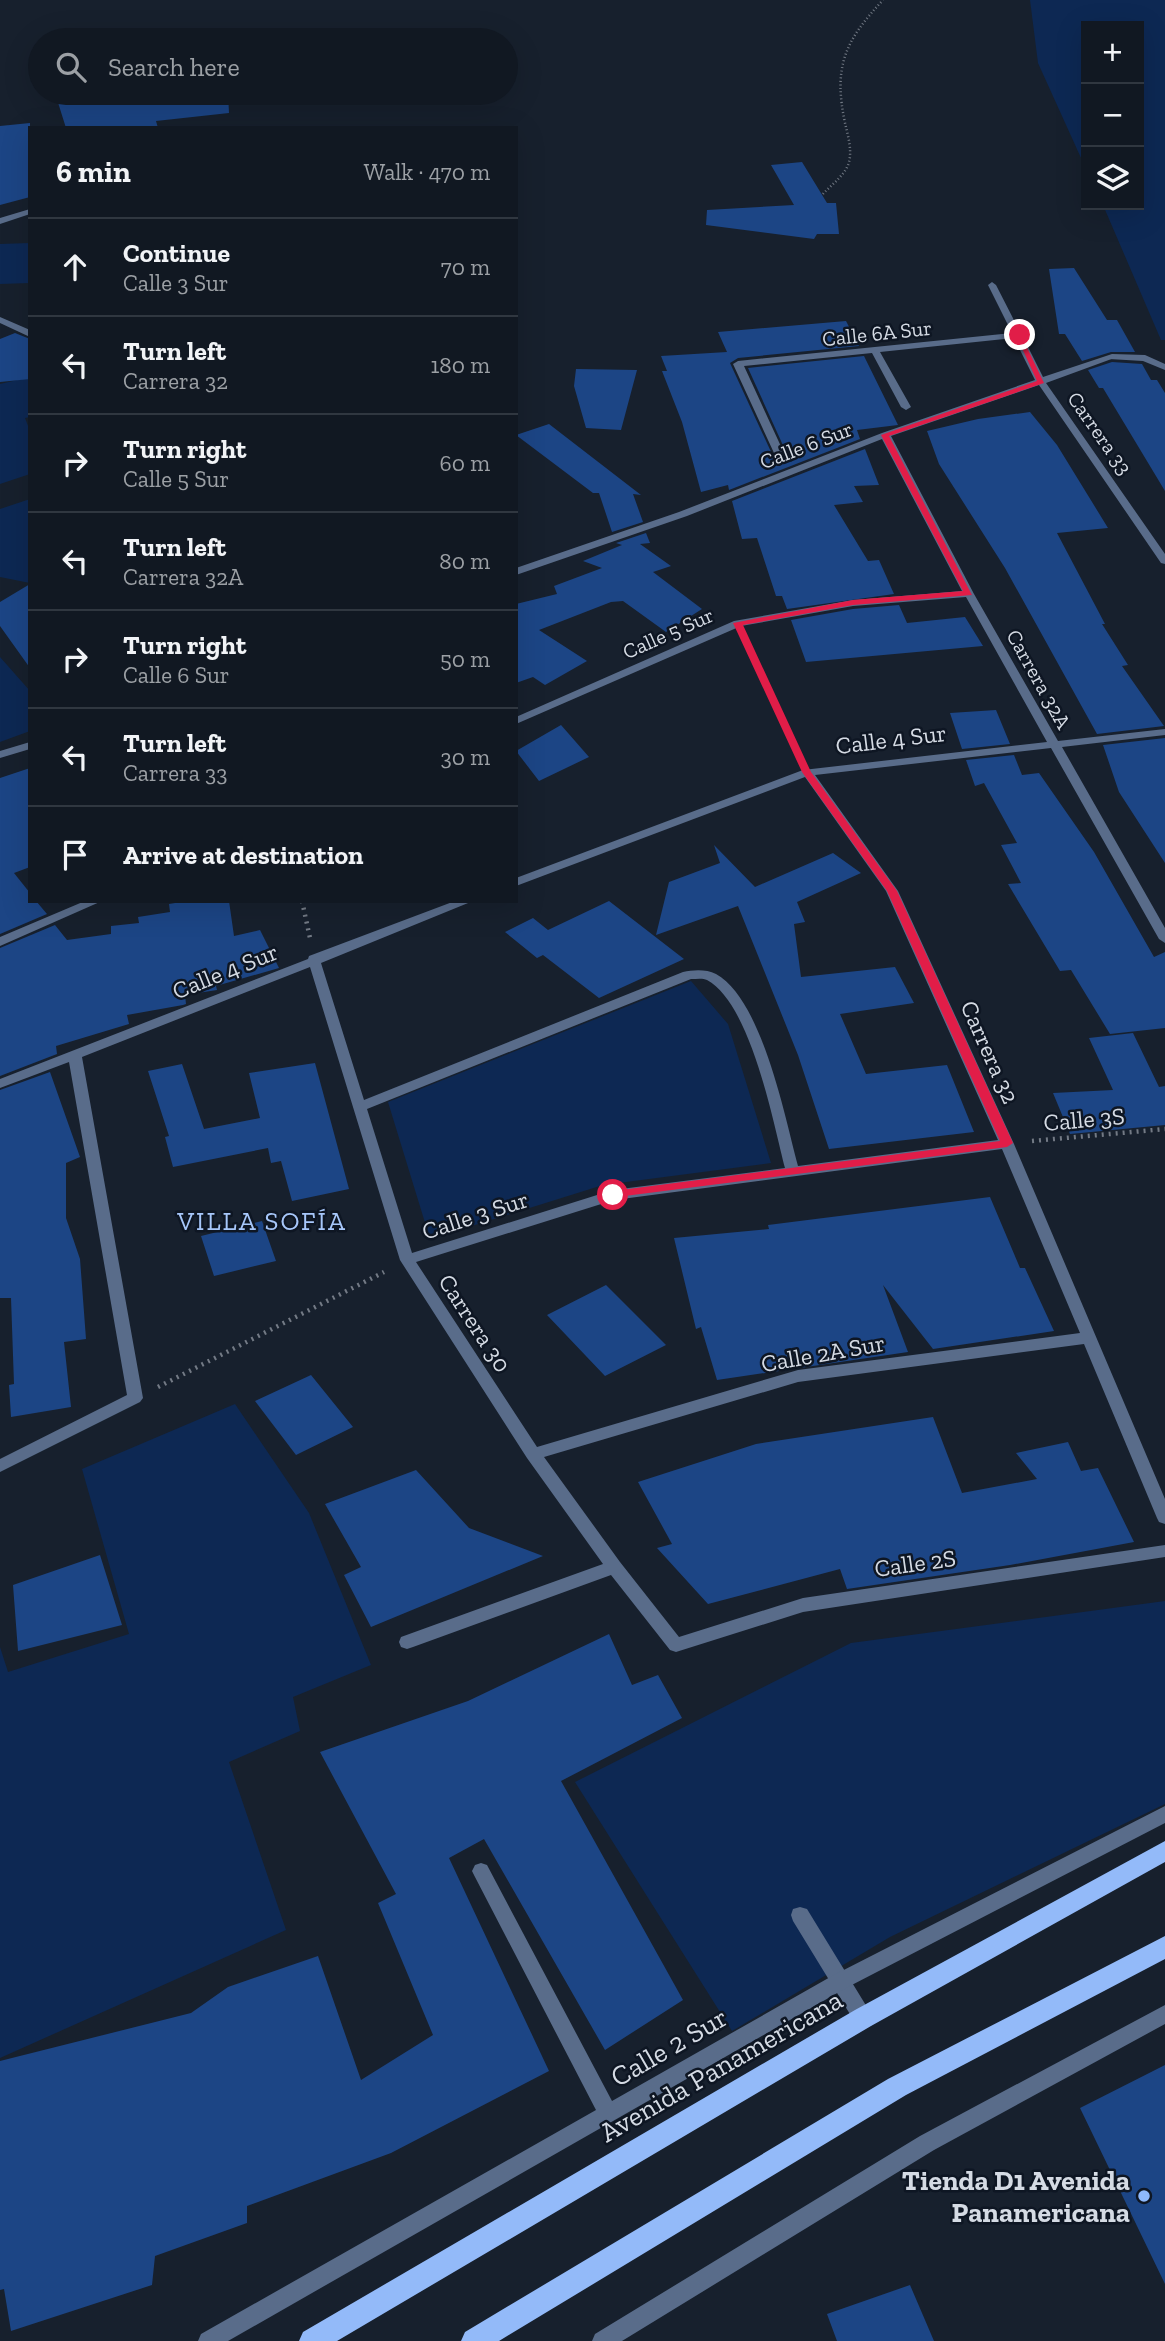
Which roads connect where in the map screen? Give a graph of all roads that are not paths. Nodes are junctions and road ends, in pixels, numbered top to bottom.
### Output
1 (28, 212) edge
2 (0, 221) edge
3 (992, 285) dead end
4 (0, 320) edge
5 (28, 333) edge
6 (1020, 335) junction
7 (875, 351) junction
8 (1165, 367) edge
9 (1041, 382) junction
10 (906, 407) dead end
11 (885, 435) junction
12 (779, 453) dead end
13 (1165, 561) edge
14 (518, 571) edge
15 (969, 594) junction
16 (518, 720) edge
17 (1165, 732) edge
18 (1053, 744) junction
19 (28, 746) edge
20 (0, 755) edge
21 (807, 772) junction
22 (518, 881) edge
23 (91, 903) edge
24 (462, 903) edge
25 (1165, 939) edge
26 (0, 942) edge
27 (314, 959) junction
28 (75, 1055) junction
29 (0, 1084) edge
30 (359, 1107) junction
31 (1007, 1143) junction
32 (793, 1171) junction
33 (407, 1260) junction
34 (1087, 1338) junction
35 (533, 1454) junction
36 (0, 1466) edge
37 (1165, 1518) edge
38 (1165, 1551) edge
39 (614, 1567) junction
40 (407, 1642) dead end
41 (676, 1645) joint
42 (1165, 1814) edge
43 (1165, 1851) edge
44 (481, 1871) dead end
45 (800, 1915) dead end
46 (1165, 1947) edge
47 (839, 1983) junction
48 (1165, 2014) edge
49 (863, 2018) junction
50 (608, 2113) junction
51 (208, 2341) edge
52 (312, 2341) edge
53 (474, 2341) edge
54 (602, 2341) edge

1 - 2 street
3 - 6 street, Carrera 33
4 - 5 street
6 - 7 street, Calle 6A Sur
6 - 9 street, Carrera 33
7 - 10 street
7 - 12 street, Calle 6A Sur
8 - 9 street, Calle 6 Sur
9 - 11 street, Calle 6 Sur
9 - 13 street, Carrera 33
11 - 14 street, Calle 6 Sur
11 - 15 street, Carrera 32A
15 - 16 street, Calle 5 Sur
15 - 18 street, Carrera 32A
17 - 18 street, Calle 4 Sur
18 - 21 street, Calle 4 Sur
18 - 25 street, Carrera 32A
19 - 20 street
21 - 22 street, Calle 4 Sur
21 - 31 street, Carrera 32
23 - 26 street
24 - 27 street, Calle 4 Sur
27 - 28 street, Calle 4 Sur
27 - 30 street, Carrera 30
28 - 29 street, Calle 4 Sur
28 - 36 street
30 - 32 street
30 - 33 street, Carrera 30
31 - 32 street, Calle 3 Sur
31 - 34 street, Carrera 32
32 - 33 street, Calle 3 Sur
33 - 35 street, Carrera 30
34 - 35 street, Calle 2A Sur
34 - 37 street, Carrera 32
35 - 39 street, Carrera 30
38 - 41 street, Calle 2S
39 - 40 street
39 - 41 street, Carrera 30
42 - 47 street, Calle 2 Sur
43 - 49 main road, Avenida Panamericana
44 - 50 street
45 - 47 street
46 - 53 main road
47 - 49 street
47 - 50 street, Calle 2 Sur
48 - 54 street
49 - 52 main road, Avenida Panamericana
50 - 51 street, Calle 2 Sur

